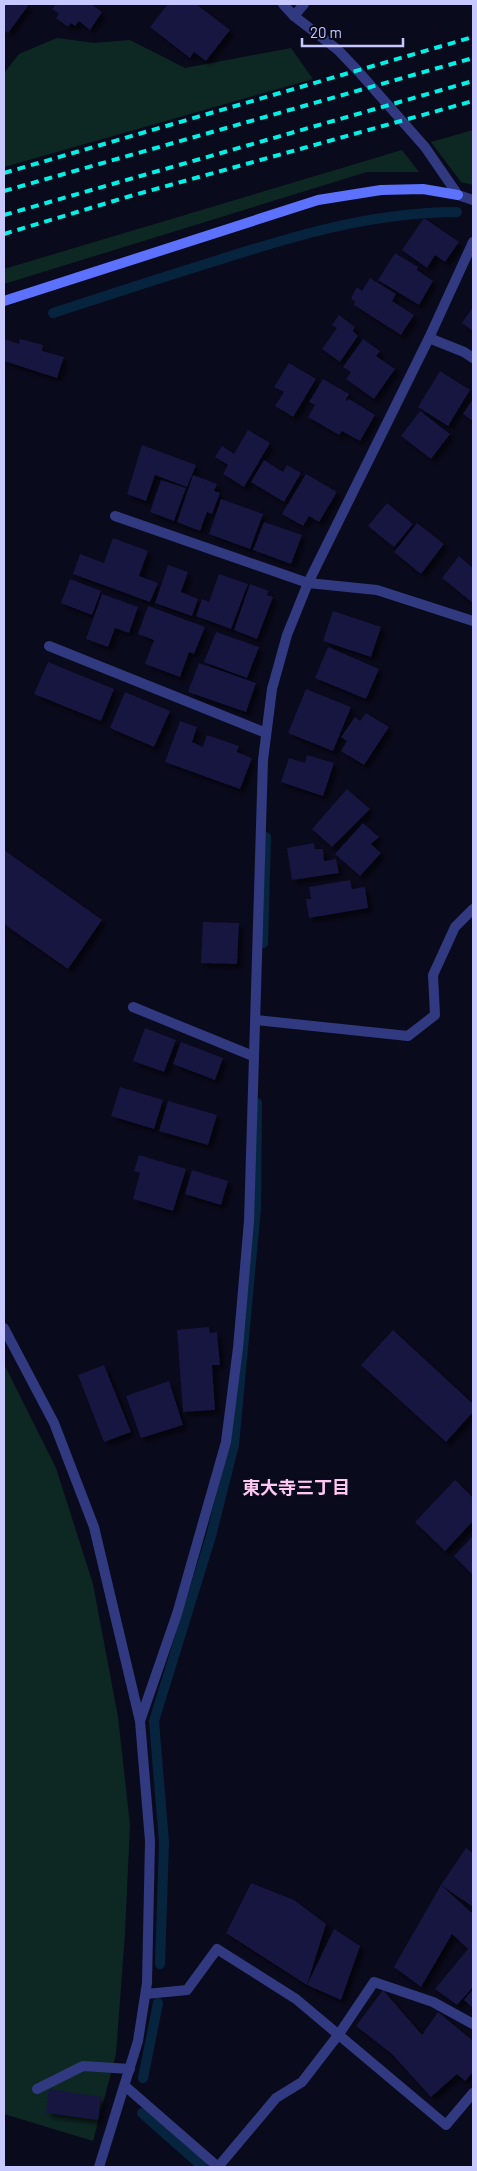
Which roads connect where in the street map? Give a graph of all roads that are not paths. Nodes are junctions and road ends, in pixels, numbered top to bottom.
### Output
1 (283, 4) edge
2 (304, 4) edge
3 (294, 16) junction
4 (458, 195) junction
5 (473, 200) edge
6 (473, 242) edge
7 (4, 301) edge
8 (429, 338) junction
9 (473, 358) edge
10 (115, 516) dead end
11 (308, 583) junction
12 (473, 621) edge
13 (49, 646) dead end
14 (266, 733) junction
15 (473, 909) edge
16 (133, 1007) dead end
17 (256, 1020) junction
18 (253, 1056) junction
19 (4, 1328) edge
20 (140, 1721) junction
21 (146, 1994) junction
22 (473, 2024) edge
23 (339, 2034) junction
24 (130, 2069) junction
25 (125, 2086) junction
26 (37, 2090) dead end
27 (473, 2094) edge
28 (99, 2167) edge
29 (218, 2167) edge

1 - 3 street
2 - 3 street
3 - 4 street
4 - 5 street
4 - 7 street
6 - 8 street
8 - 9 street
8 - 11 street
10 - 11 street
11 - 12 street
11 - 14 street
13 - 14 street
14 - 17 street
15 - 17 street
16 - 18 street
17 - 18 street
18 - 20 street
19 - 20 street
20 - 21 street
21 - 23 street
21 - 24 street
22 - 23 street
23 - 27 street
23 - 29 street
24 - 25 street
24 - 26 street
25 - 28 street
25 - 29 street

